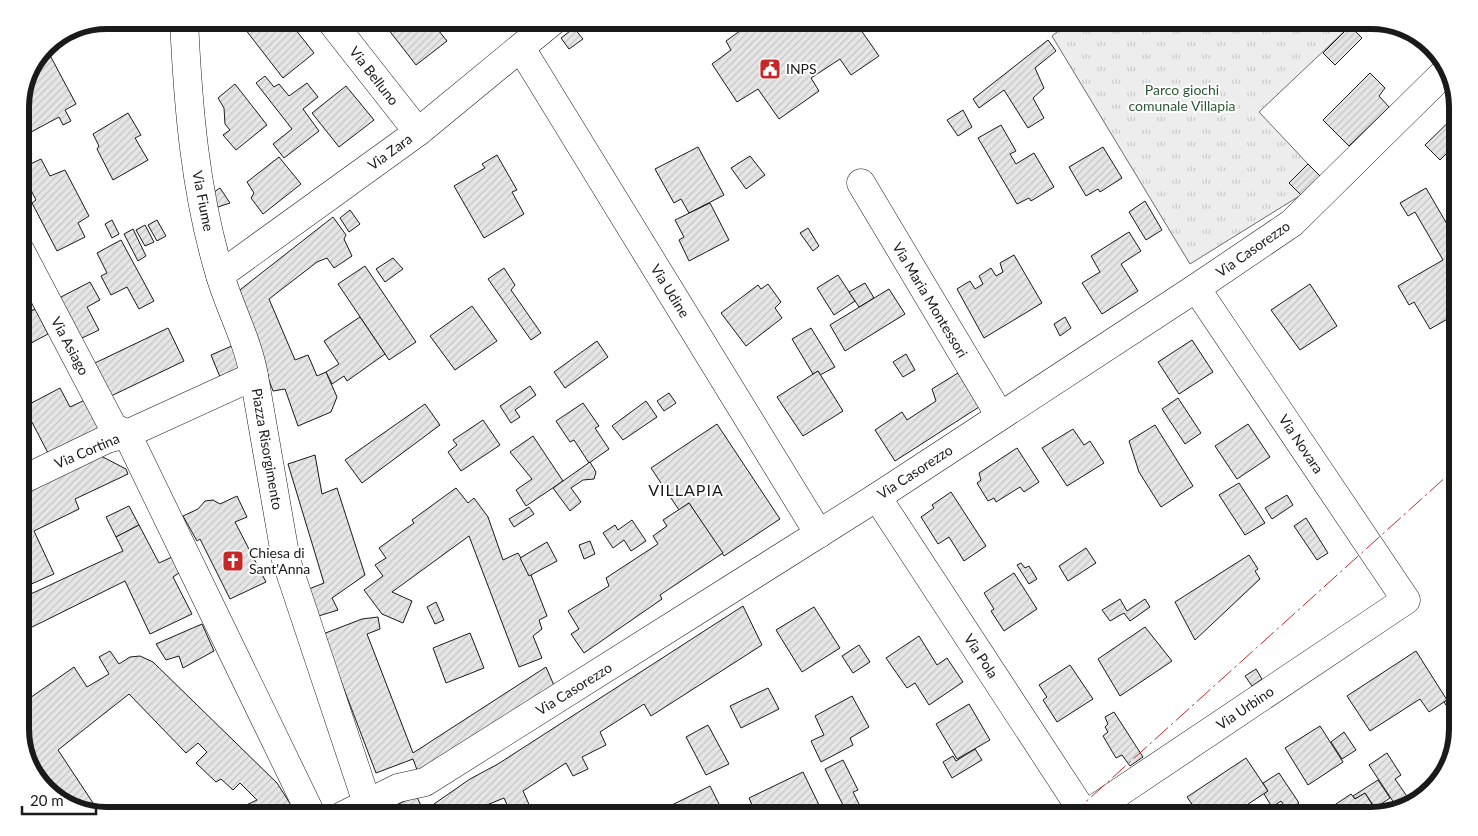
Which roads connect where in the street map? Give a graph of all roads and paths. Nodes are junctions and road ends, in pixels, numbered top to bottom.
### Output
1 (184, 29) edge
2 (337, 29) edge
3 (543, 29) edge
4 (521, 48) junction
5 (1442, 75) edge
6 (418, 132) junction
7 (861, 183) dead end
8 (29, 267) edge
9 (220, 275) junction
10 (1196, 288) junction
11 (254, 376) junction
12 (1000, 416) junction
13 (127, 434) junction
14 (29, 477) edge
15 (877, 497) junction
16 (819, 534) junction
17 (1406, 600) joint
18 (367, 803) junction
19 (308, 807) edge
20 (359, 807) edge
21 (1078, 807) edge
22 (1097, 807) edge

1 - 9 street, Via Fiume
2 - 6 street, Via Belluno
3 - 4 street, Via Zara
4 - 6 street, Via Zara
4 - 16 street, Via Udine
5 - 10 street, Via Casorezzo
6 - 9 street, Via Zara
7 - 12 street, Via Maria Montessori
8 - 13 street, Via Asiago
9 - 11 street, Via Fiume
10 - 12 street, Via Casorezzo
10 - 17 street, Via Novara
11 - 13 street, Piazza Risorgimento
11 - 18 street, Piazza Risorgimento
12 - 15 street, Via Casorezzo
13 - 14 street, Via Cortina
13 - 19 street
15 - 16 street, Via Casorezzo
15 - 21 street, Via Pola
16 - 18 street, Via Casorezzo
17 - 22 street, Via Urbino
18 - 20 street, Via Casorezzo

